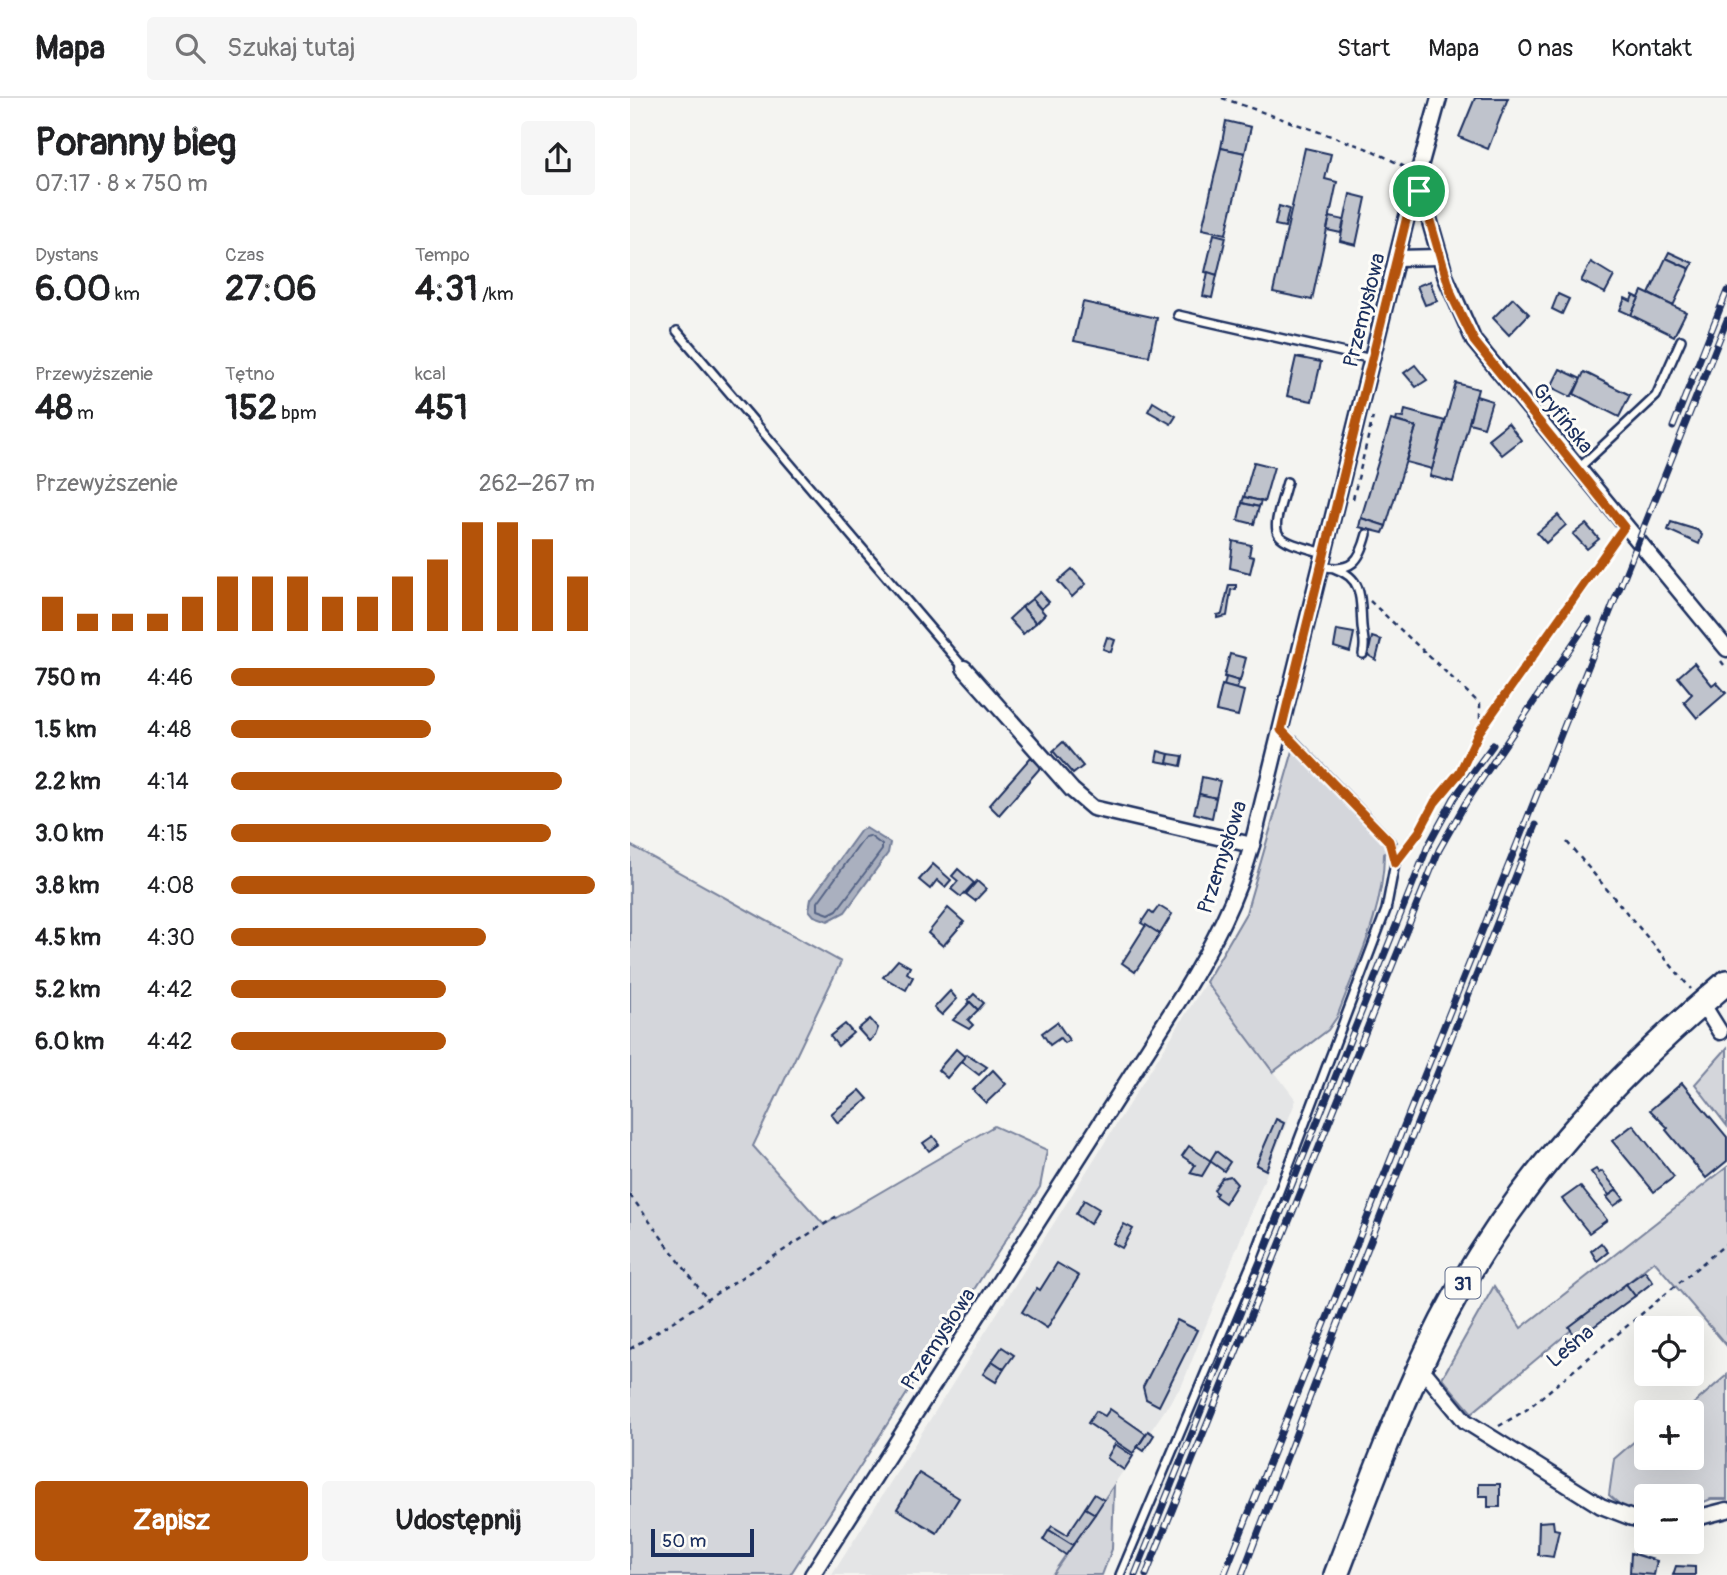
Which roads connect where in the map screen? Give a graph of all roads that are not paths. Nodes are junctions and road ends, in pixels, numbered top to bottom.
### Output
1 (1439, 98) edge
2 (1414, 188) junction
3 (1439, 257) junction
4 (1398, 258) junction
5 (1178, 315) dead end
6 (677, 331) dead end
7 (1681, 340) dead end
8 (1373, 359) junction
9 (1578, 469) junction
10 (1287, 482) dead end
11 (1367, 534) dead end
12 (1328, 563) junction
13 (1722, 652) edge
14 (1363, 654) dead end
15 (964, 668) joint
16 (1281, 730) junction
17 (1252, 845) junction
18 (1727, 982) edge
19 (1702, 1003) junction
20 (1720, 1032) dead end
21 (1418, 1370) junction
22 (1727, 1510) edge
23 (1704, 1516) edge
24 (1634, 1518) edge
25 (812, 1575) edge
26 (1120, 1575) edge
27 (1336, 1575) edge

1 - 2 street, Przemysłowa
2 - 3 street, Gryfińska
2 - 4 street, Przemysłowa
3 - 4 street
3 - 9 street, Gryfińska
4 - 8 street, Przemysłowa
5 - 8 lane
6 - 15 lane
7 - 9 lane
8 - 12 street, Przemysłowa
9 - 13 street, Gryfińska
10 - 12 lane
11 - 12 lane
12 - 14 lane
12 - 16 street, Przemysłowa
15 - 17 street
16 - 17 street, Przemysłowa
16 - 26 lane
17 - 25 street, Przemysłowa
18 - 19 main road, 31
19 - 20 street
19 - 21 main road, 31
21 - 24 street
21 - 27 main road, 31
22 - 23 street

